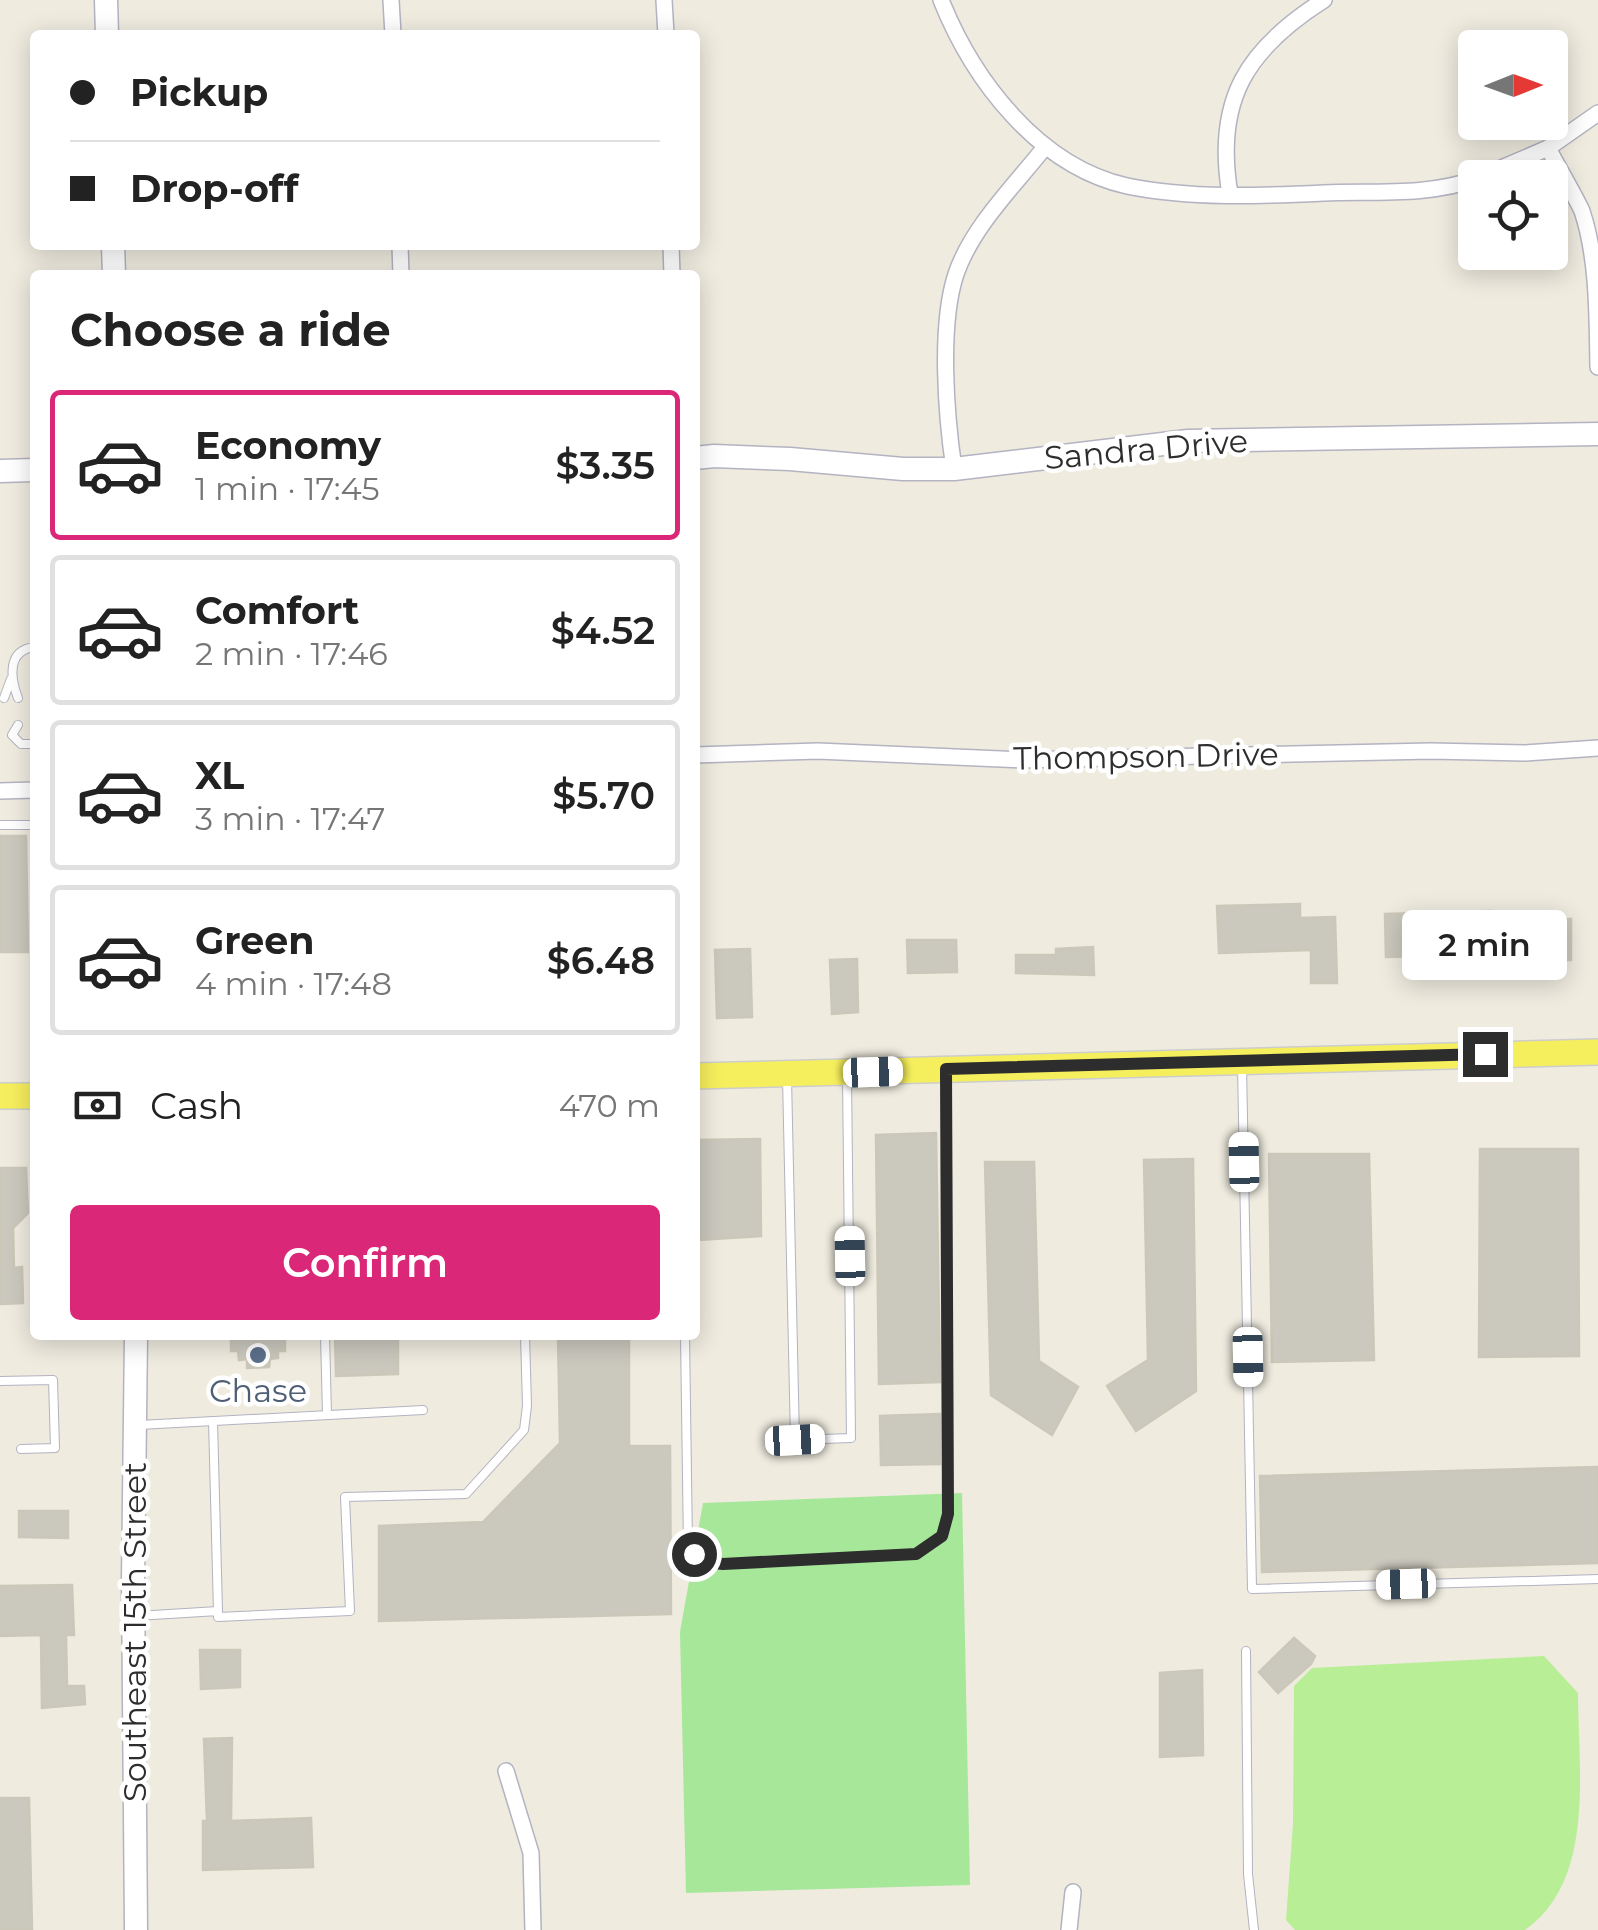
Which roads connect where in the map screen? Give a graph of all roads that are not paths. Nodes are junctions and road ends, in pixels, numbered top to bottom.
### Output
1 (106, 0) edge
2 (391, 0) edge
3 (664, 0) edge
4 (941, 0) edge
5 (1324, 0) edge
6 (107, 30) edge
7 (393, 30) edge
8 (666, 30) edge
9 (1598, 113) edge
10 (1044, 146) junction
11 (1548, 148) junction
12 (1519, 160) edge
13 (1458, 184) edge
14 (1230, 194) junction
15 (1598, 367) edge
16 (1598, 434) edge
17 (700, 458) edge
18 (954, 468) junction
19 (30, 470) edge
20 (0, 471) edge
21 (30, 648) edge
22 (11, 679) junction
23 (4, 698) dead end
24 (18, 698) dead end
25 (4, 724) dead end
26 (18, 725) dead end
27 (12, 735) junction
28 (30, 744) edge
29 (1598, 748) edge
30 (700, 755) edge
31 (30, 790) edge
32 (0, 791) edge
33 (30, 824) edge
34 (0, 826) edge
35 (1598, 1052) edge
36 (1242, 1061) junction
37 (946, 1069) junction
38 (848, 1072) junction
39 (787, 1074) junction
40 (700, 1076) edge
41 (0, 1096) edge
42 (30, 1096) edge
43 (136, 1340) edge
44 (325, 1340) edge
45 (525, 1340) edge
46 (684, 1340) edge
47 (0, 1381) edge
48 (423, 1410) dead end
49 (326, 1414) junction
50 (213, 1421) junction
51 (134, 1426) junction
52 (20, 1449) dead end
53 (1598, 1579) edge
54 (218, 1611) junction
55 (133, 1616) junction
56 (1246, 1650) dead end
57 (506, 1771) dead end
58 (1073, 1892) dead end
59 (136, 1930) edge
60 (533, 1930) edge
61 (1069, 1930) edge
62 (1254, 1930) edge

1 - 6 street
2 - 7 street
3 - 8 street
4 - 10 street
5 - 14 street
9 - 11 street
10 - 14 street
10 - 18 street
11 - 12 street
11 - 15 street
13 - 14 street
16 - 18 street, Sandra Drive
17 - 18 street, Sandra Drive
19 - 20 street
21 - 22 lane
22 - 23 lane
22 - 24 lane
25 - 27 lane
26 - 27 lane
27 - 28 lane
29 - 30 street, Thompson Drive
31 - 32 street
33 - 34 lane
35 - 36 main road
36 - 37 main road
36 - 53 lane
37 - 38 main road
37 - 46 lane
38 - 39 main road
38 - 39 lane
39 - 40 main road
41 - 42 main road
43 - 51 street, Southeast 15th Street
44 - 49 lane
45 - 54 lane
47 - 52 lane
48 - 49 lane
49 - 50 lane
50 - 51 lane
50 - 54 lane
51 - 55 street, Southeast 15th Street
54 - 55 lane
55 - 59 street, Southeast 15th Street
56 - 62 lane
57 - 60 street
58 - 61 street

